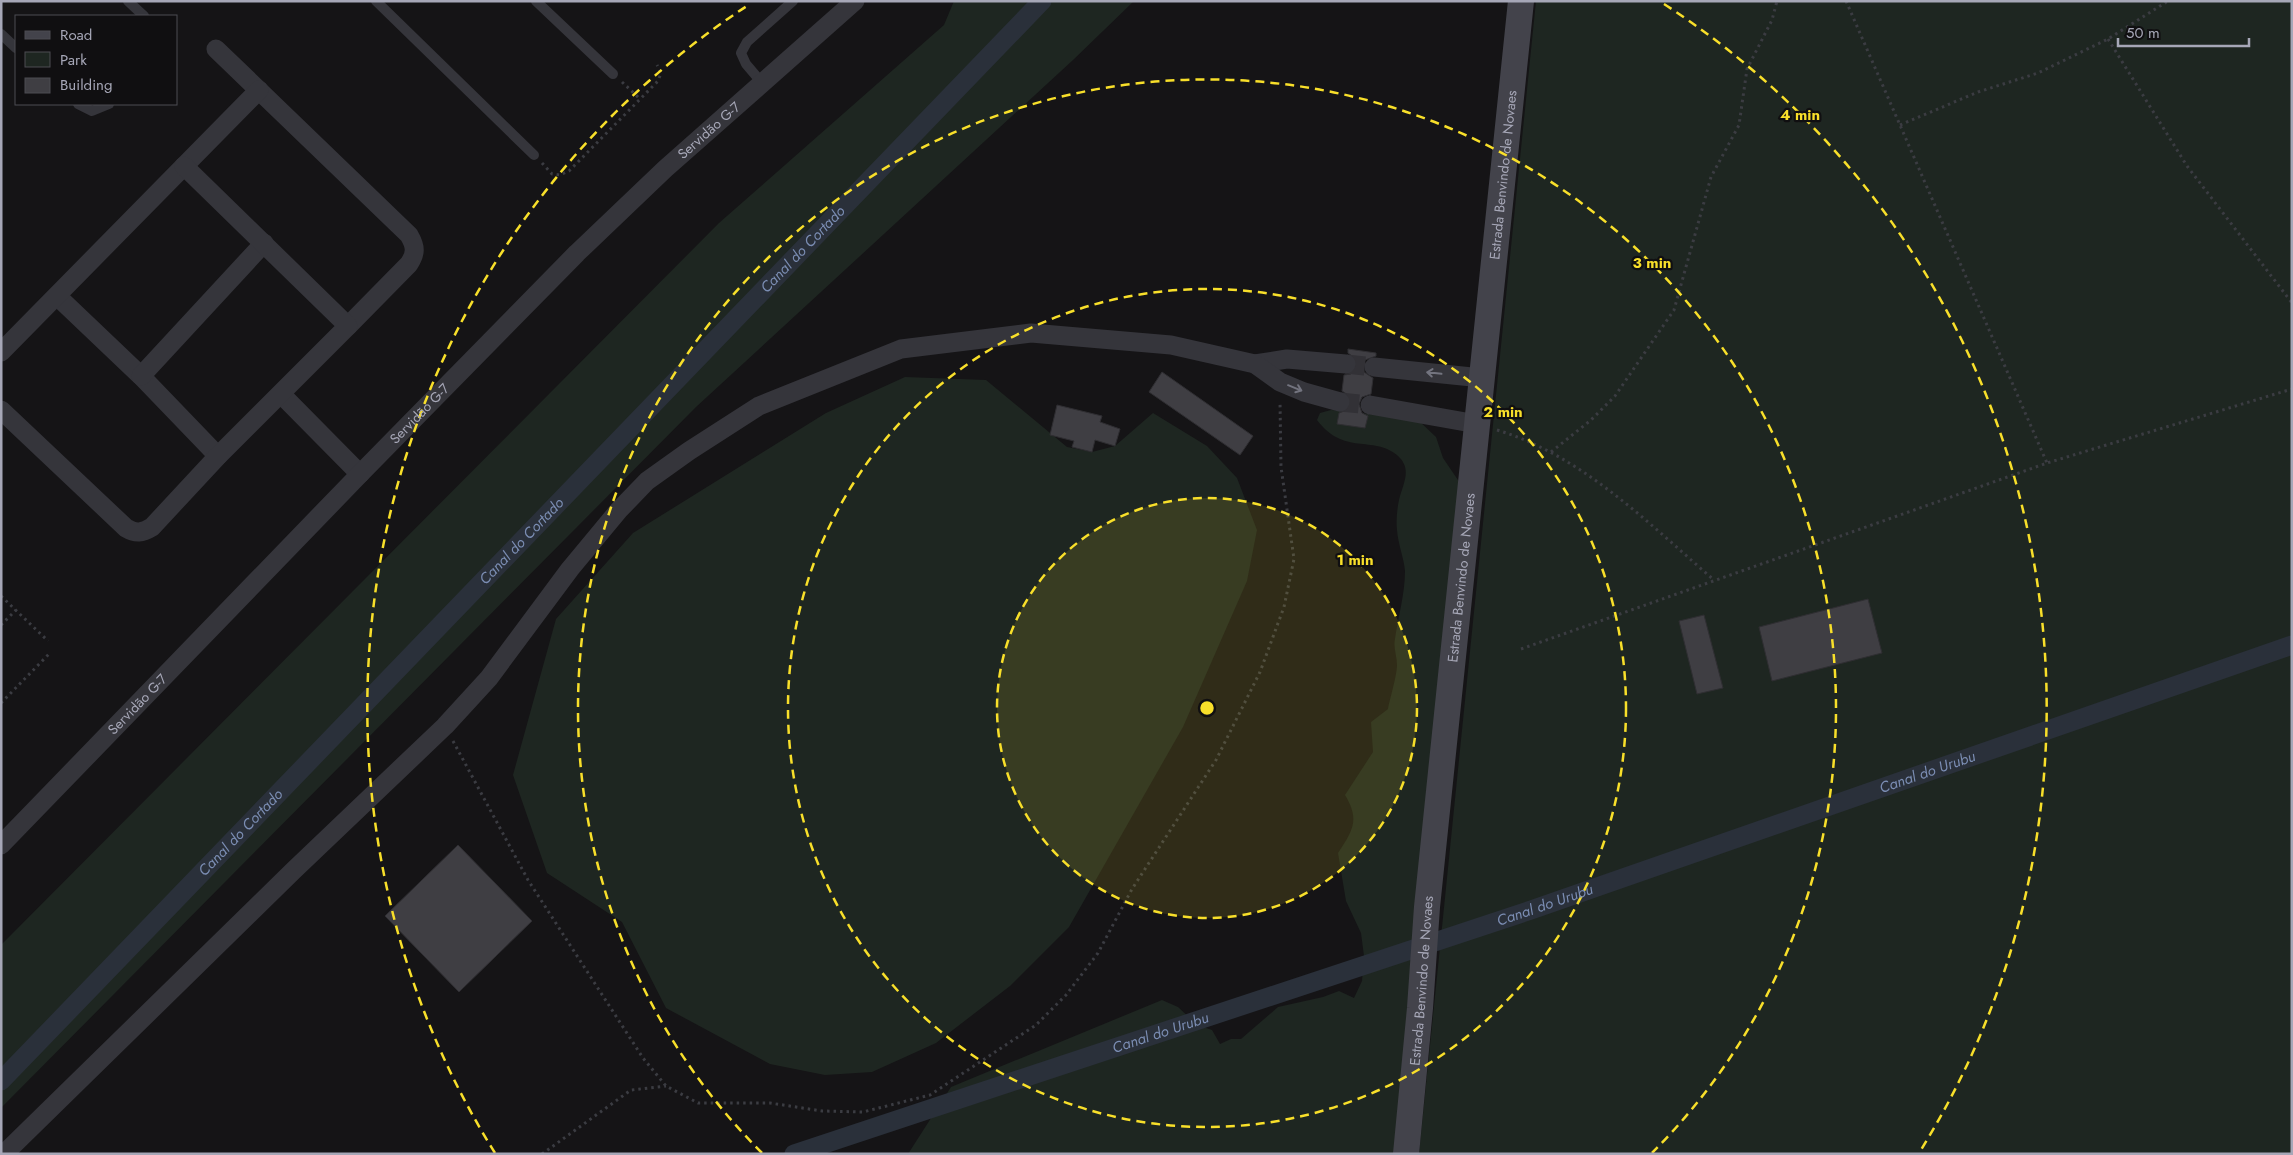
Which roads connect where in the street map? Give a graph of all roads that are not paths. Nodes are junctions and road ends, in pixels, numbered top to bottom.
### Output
1 (128, 1) edge
2 (376, 1) edge
3 (536, 1) edge
4 (793, 1) edge
5 (855, 1) edge
6 (1521, 1) edge
7 (143, 15) edge
8 (1, 34) edge
9 (15, 47) edge
10 (216, 49) dead end
11 (613, 74) road end
12 (763, 84) junction
13 (259, 90) junction
14 (80, 105) edge
15 (107, 105) edge
16 (534, 155) road end
17 (184, 166) junction
18 (264, 243) junction
19 (57, 296) junction
20 (348, 326) junction
21 (1, 352) edge
22 (1255, 364) junction
23 (1346, 364) tunnel mouth
24 (1374, 367) tunnel mouth
25 (140, 376) junction
26 (1482, 378) junction
27 (281, 394) junction
28 (1340, 402) tunnel mouth
29 (1370, 405) tunnel mouth
30 (1, 410) edge
31 (1477, 424) junction
32 (218, 456) junction
33 (360, 474) junction
34 (1, 845) edge
35 (4, 1154) edge
36 (1406, 1154) edge

1 - 7 lane
2 - 16 lane
3 - 11 lane
4 - 12 lane
5 - 12 street, Servidão G-7
6 - 26 street, Estrada Benvindo de Novaes
8 - 9 lane
10 - 13 street
12 - 33 street, Servidão G-7
13 - 17 street
13 - 20 street
14 - 15 lane
17 - 18 street
17 - 19 street
18 - 20 street
18 - 25 street
19 - 21 street
19 - 25 street
20 - 27 street
22 - 23 street
22 -> 28 street
22 - 35 street
26 -> 24 street
25 - 32 street
26 - 31 street, Estrada Benvindo de Novaes
27 - 32 street
27 - 33 street
29 - 31 street
30 - 32 street
31 - 36 street, Estrada Benvindo de Novaes
33 - 34 street, Servidão G-7

